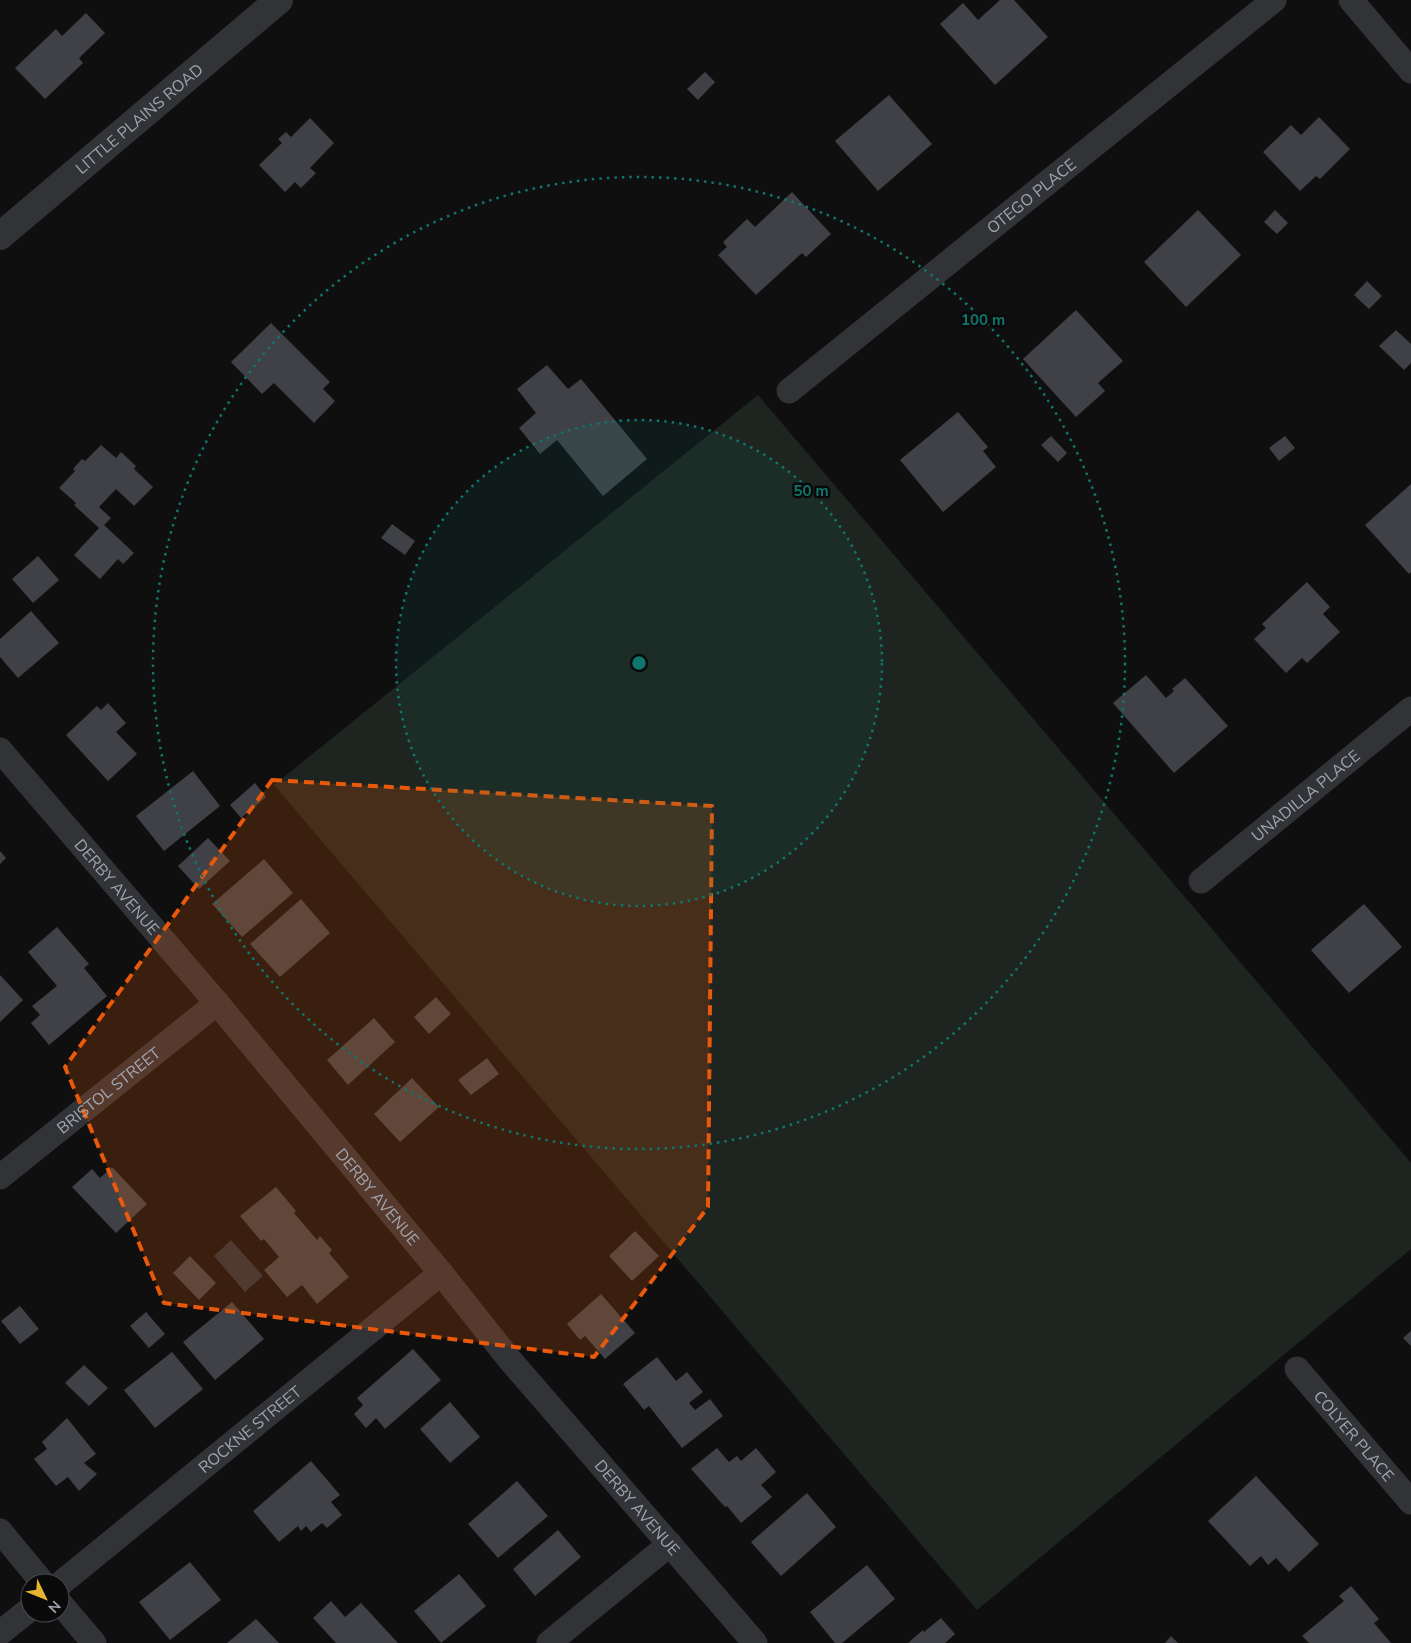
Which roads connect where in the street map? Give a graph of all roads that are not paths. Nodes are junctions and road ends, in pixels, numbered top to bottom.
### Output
1 (279, 0) edge
2 (1274, 0) edge
3 (1351, 0) edge
4 (1411, 71) edge
5 (0, 236) edge
6 (789, 391) dead end
7 (1411, 709) edge
8 (0, 750) edge
9 (1201, 881) dead end
10 (216, 1003) junction
11 (0, 1177) edge
12 (441, 1273) junction
13 (1297, 1369) dead end
14 (1411, 1502) edge
15 (0, 1531) edge
16 (670, 1544) junction
17 (35, 1573) edge
18 (70, 1576) edge
19 (70, 1615) edge
20 (20, 1617) edge
21 (0, 1633) edge
22 (94, 1643) edge
23 (549, 1643) edge
24 (755, 1643) edge

1 - 5 street, LITTLE PLAINS ROAD
2 - 6 street, OTEGO PLACE
3 - 4 street
7 - 9 street, UNADILLA PLACE
8 - 10 street, DERBY AVENUE
10 - 11 street, BRISTOL STREET
10 - 12 street, DERBY AVENUE
12 - 16 street, DERBY AVENUE
12 - 18 street, ROCKNE STREET
13 - 14 street, COLYER PLACE
15 - 17 street
16 - 23 street
16 - 24 street, DERBY AVENUE
19 - 22 street
20 - 21 street

